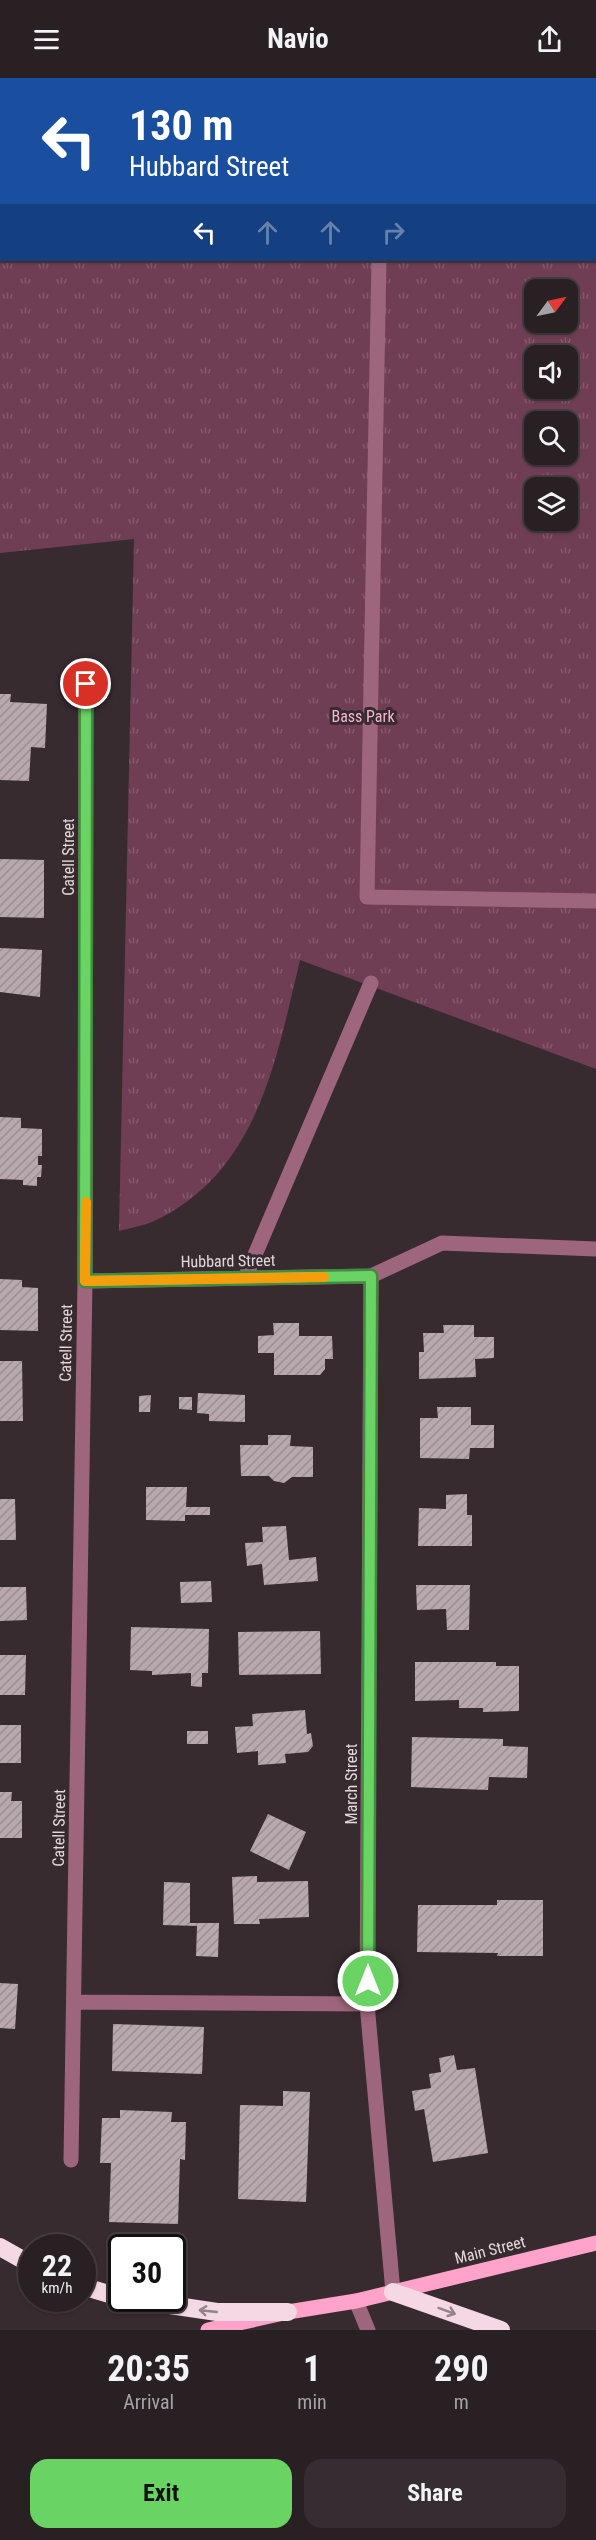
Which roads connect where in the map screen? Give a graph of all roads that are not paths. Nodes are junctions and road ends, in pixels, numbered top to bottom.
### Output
1 (379, 261) edge
2 (86, 684) dead end
3 (596, 901) edge
4 (371, 983) dead end
5 (596, 1249) edge
6 (371, 1276) junction
7 (245, 1278) junction
8 (85, 1281) junction
9 (74, 2002) junction
10 (368, 2004) junction
11 (71, 2160) dead end
12 (596, 2243) edge
13 (0, 2247) edge
14 (18, 2257) edge
15 (393, 2292) junction
16 (356, 2301) junction
17 (186, 2307) edge
18 (288, 2312) junction
19 (208, 2330) edge
20 (368, 2330) edge
21 (501, 2330) edge

1 - 3 street
2 - 8 street, Catell Street
4 - 7 street
5 - 6 street
6 - 7 street, Hubbard Street
6 - 10 street, March Street
7 - 8 street, Hubbard Street
8 - 9 street, Catell Street
9 - 10 street
9 - 11 street, Catell Street
10 - 15 street, March Street
12 - 15 main road, Main Street
13 - 14 highway
15 - 16 main road, Main Street
15 -> 21 highway
16 - 18 main road, Main Street
16 - 20 street
18 -> 17 highway
18 - 19 main road

